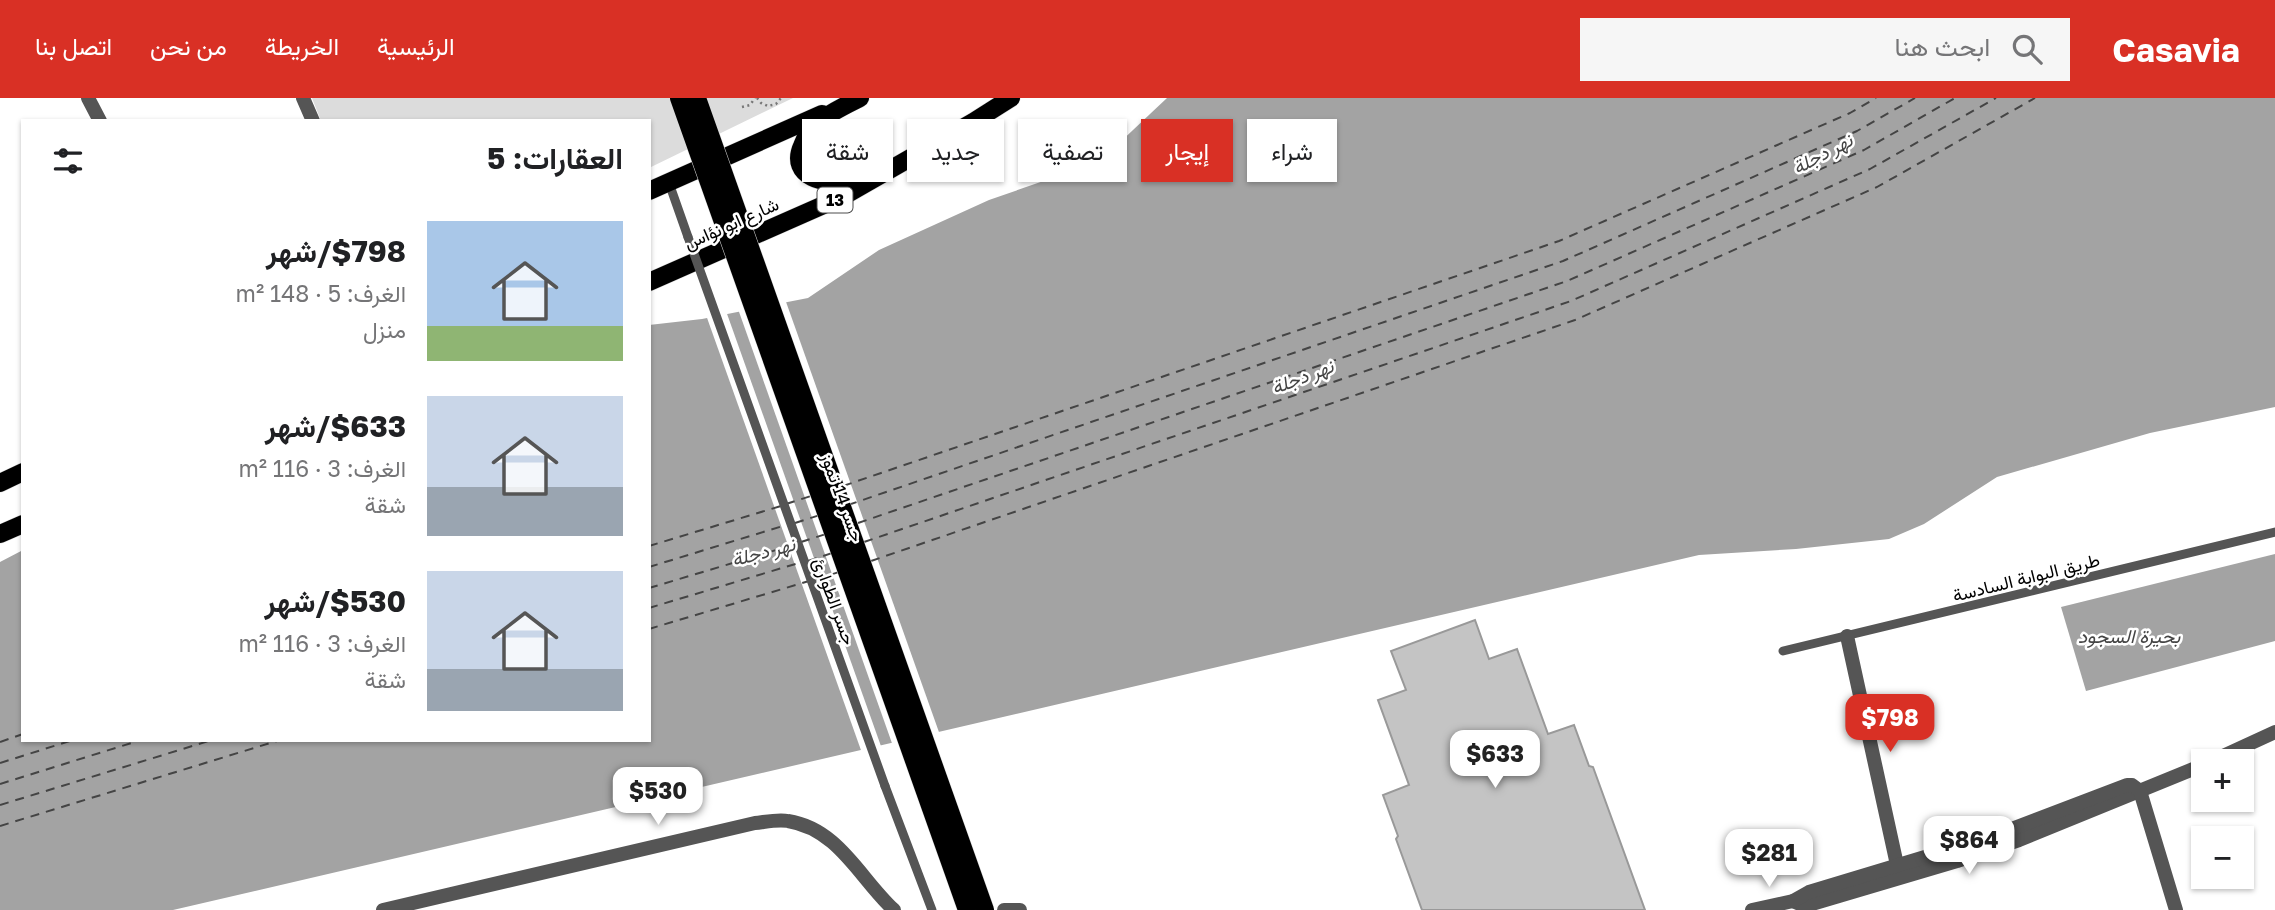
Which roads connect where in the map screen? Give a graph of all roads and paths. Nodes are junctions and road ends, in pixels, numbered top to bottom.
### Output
1 (89, 98) edge
2 (303, 98) edge
3 (679, 98) edge
4 (697, 98) edge
5 (756, 98) edge
6 (781, 98) edge
7 (859, 98) edge
8 (1010, 98) edge
9 (742, 107) dead end
10 (99, 119) edge
11 (312, 119) edge
12 (978, 119) edge
13 (907, 156) edge
14 (907, 160) edge
15 (669, 183) junction
16 (651, 190) edge
17 (651, 281) edge
18 (21, 473) edge
19 (0, 483) edge
20 (21, 525) edge
21 (2275, 532) edge
22 (0, 534) edge
23 (1847, 636) junction
24 (1783, 651) dead end
25 (2275, 732) edge
26 (2238, 749) edge
27 (2191, 770) edge
28 (2140, 792) junction
29 (1898, 873) junction
30 (383, 910) edge
31 (894, 910) edge
32 (932, 910) edge
33 (967, 910) edge
34 (985, 910) edge
35 (1004, 910) edge
36 (1020, 910) edge
37 (1752, 910) edge
38 (2176, 910) edge

1 - 10 street
2 - 11 street
3 - 33 main road, جسر 14 تموز, bridge
4 - 34 main road, جسر 14 تموز, bridge
5 - 6 path
5 - 9 path
7 - 13 main road
7 - 15 main road
8 - 12 main road, شارع ابو نؤاس / 13
14 - 17 main road, شارع ابو نؤاس / 13
15 - 16 main road
15 - 32 lane, جسر الطوارئ, bridge
18 - 19 main road
20 - 22 main road
21 - 23 lane, طريق البوابة السادسة
23 - 24 lane, طريق البوابة السادسة
23 - 29 street
25 - 26 street
27 - 28 street
28 - 29 street
28 - 38 street
29 - 37 street
30 - 31 street
35 - 36 street

